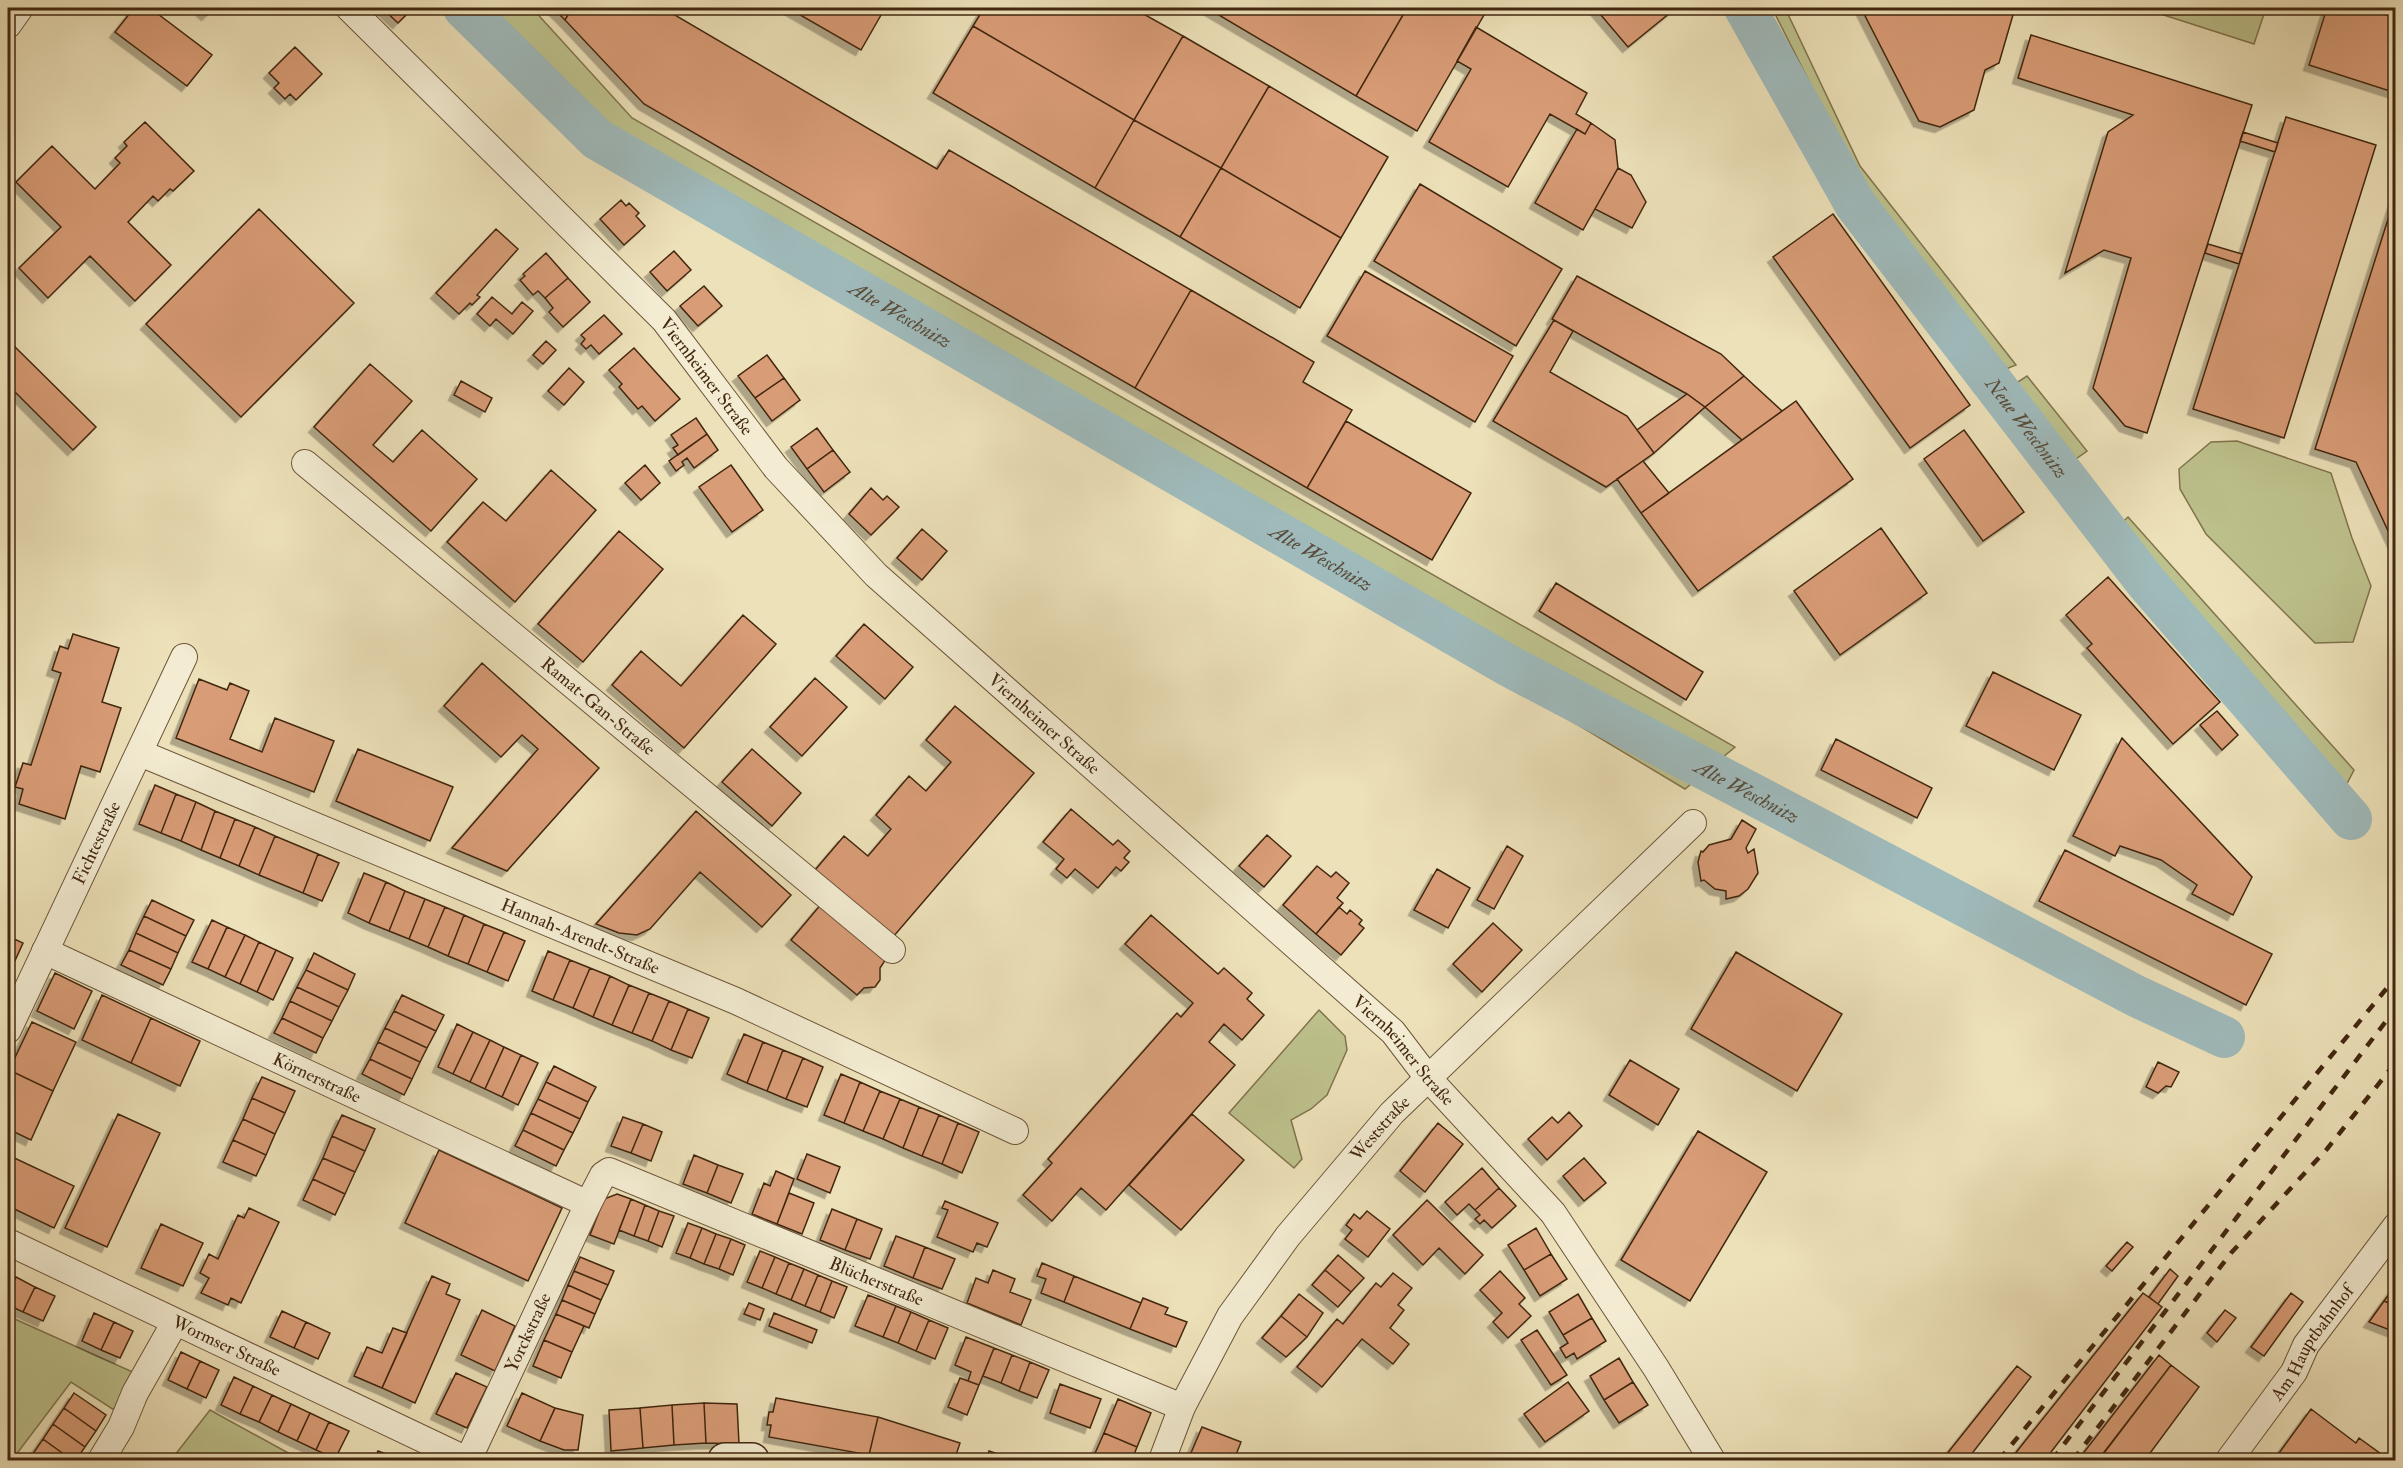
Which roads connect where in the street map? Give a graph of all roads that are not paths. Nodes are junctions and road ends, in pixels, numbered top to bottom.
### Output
1 (21, 8) edge
2 (349, 8) edge
3 (8, 25) edge
4 (305, 463) dead end
5 (184, 657) dead end
6 (140, 753) junction
7 (1692, 823) dead end
8 (892, 950) dead end
9 (45, 951) junction
10 (8, 1030) edge
11 (1428, 1078) junction
12 (1015, 1131) dead end
13 (588, 1204) junction
14 (2396, 1226) edge
15 (8, 1242) edge
16 (174, 1324) junction
17 (1182, 1407) junction
18 (458, 1458) edge
19 (100, 1461) edge
20 (725, 1461) edge
21 (752, 1461) edge
22 (1162, 1461) edge
23 (1712, 1461) edge
24 (2229, 1461) edge

1 - 3 street
2 - 11 street, Viernheimer Straße
4 - 8 street, Ramat-Gan-Straße
5 - 6 street, Fichtestraße
6 - 9 street, Fichtestraße
6 - 12 street, Hannah-Arendt-Straße
7 - 11 street, Weststraße
9 - 10 street, Fichtestraße
9 - 13 street, Körnerstraße
11 - 17 street, Weststraße
11 - 23 street, Viernheimer Straße
13 - 17 street, Blücherstraße
13 - 18 street, Yorckstraße
14 - 24 street, Am Hauptbahnhof
15 - 16 street, Wormser Straße
16 - 18 street, Wormser Straße
16 - 19 street
17 - 22 street, Weststraße
20 - 21 main road

